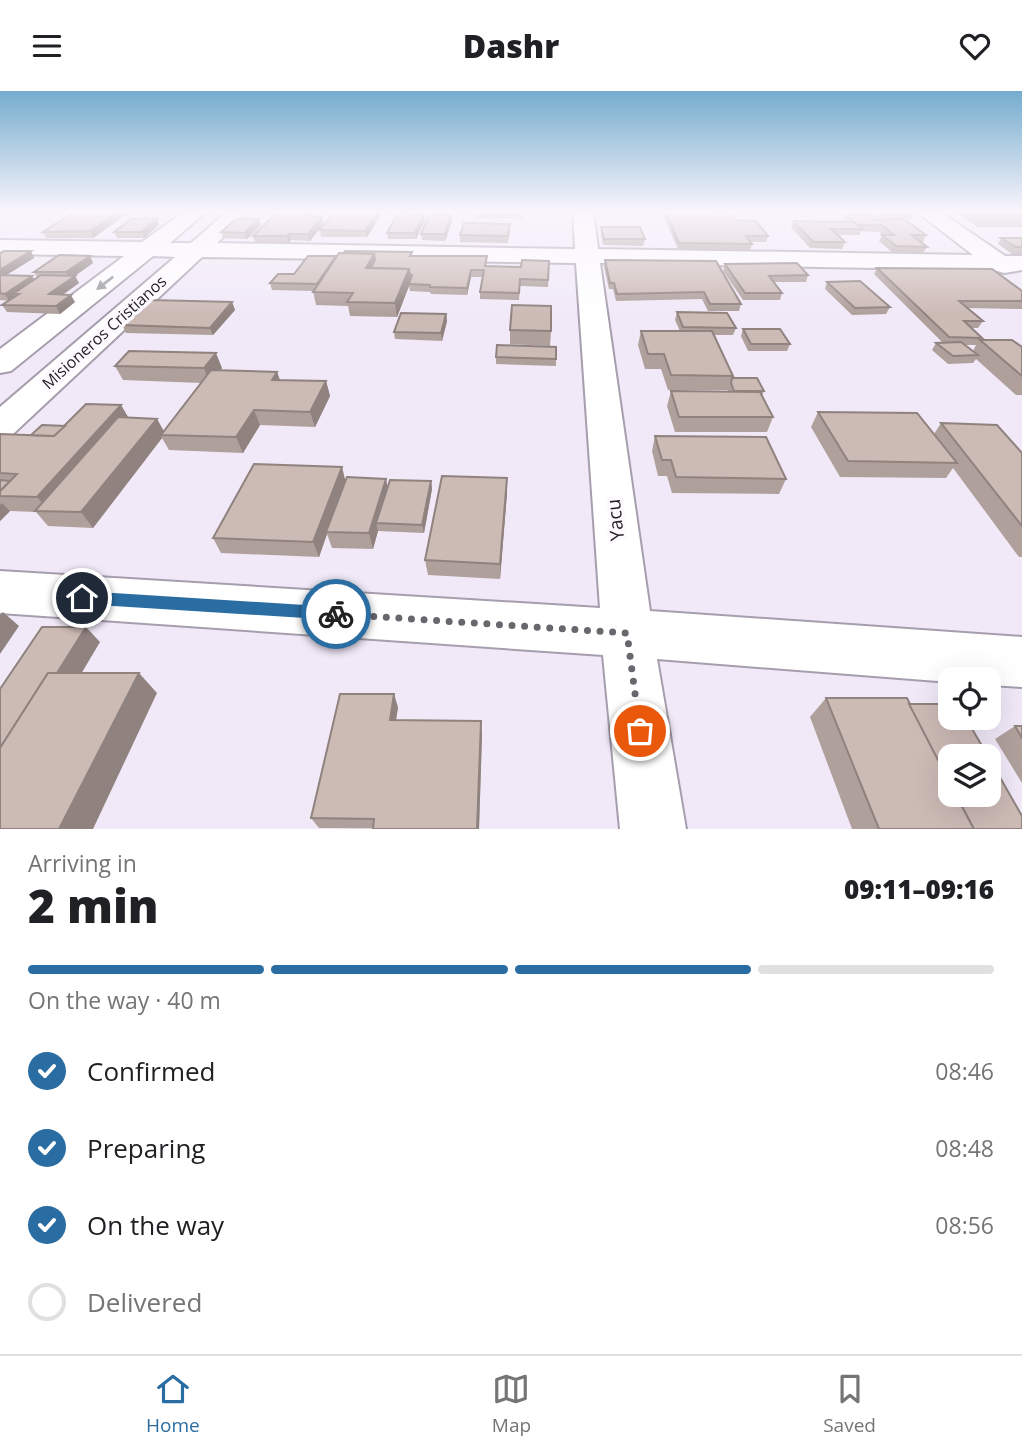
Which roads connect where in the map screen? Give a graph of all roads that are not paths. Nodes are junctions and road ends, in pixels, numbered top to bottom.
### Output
1 (153, 245) edge
2 (201, 245) edge
3 (587, 245) edge
4 (982, 245) edge
5 (0, 247) edge
6 (148, 249) junction
7 (197, 249) junction
8 (588, 255) junction
9 (1011, 263) edge
10 (1022, 279) edge
11 (0, 364) edge
12 (0, 426) edge
13 (0, 592) edge
14 (627, 633) junction
15 (1022, 662) edge
16 (653, 829) edge

1 - 6 street, Misioneros Cristianos
2 - 7 street, Misioneros Cristianos
3 - 8 street, Yacu
4 - 9 street
5 - 6 street
6 - 7 street
6 -> 11 street, Misioneros Cristianos
7 - 8 street
7 - 12 street, Misioneros Cristianos
8 - 9 street
8 - 14 street, Yacu
9 - 10 street
13 - 14 street
14 - 15 street
14 - 16 street, Yacu

